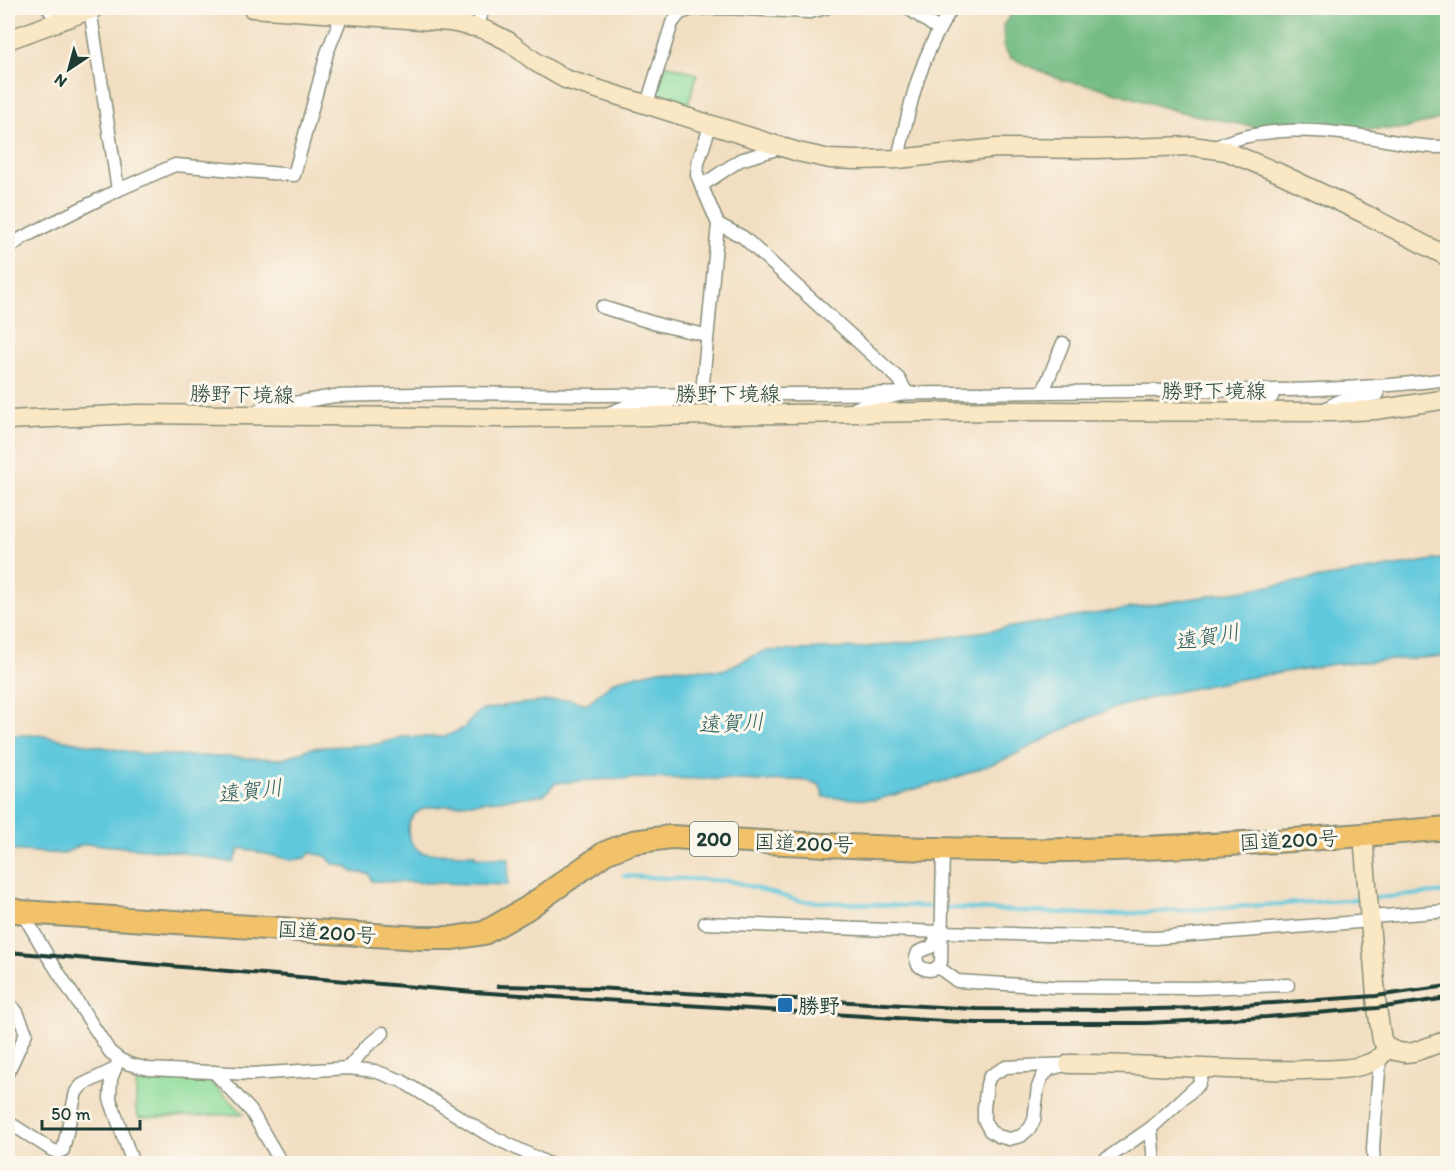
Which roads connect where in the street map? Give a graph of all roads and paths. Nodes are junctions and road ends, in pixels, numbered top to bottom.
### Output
1 (93, 8) edge
2 (252, 8) edge
3 (482, 8) edge
4 (826, 8) edge
5 (908, 8) edge
6 (952, 8) edge
7 (334, 12) edge
8 (673, 13) edge
9 (54, 14) edge
10 (479, 28) junction
11 (938, 29) junction
12 (8, 40) edge
13 (646, 104) junction
14 (711, 123) junction
15 (783, 147) junction
16 (1448, 147) edge
17 (1212, 149) junction
18 (897, 159) junction
19 (701, 186) junction
20 (118, 190) junction
21 (718, 224) junction
22 (8, 249) edge
23 (1448, 257) edge
24 (602, 307) dead end
25 (706, 335) junction
26 (1063, 343) dead end
27 (1448, 378) edge
28 (1404, 385) junction
29 (1076, 391) junction
30 (1299, 391) junction
31 (1043, 392) junction
32 (702, 393) junction
33 (907, 393) junction
34 (689, 394) junction
35 (1448, 399) edge
36 (997, 411) junction
37 (1225, 412) junction
38 (1320, 412) junction
39 (845, 414) junction
40 (780, 415) junction
41 (244, 416) junction
42 (604, 416) junction
43 (8, 420) edge
44 (1448, 828) edge
45 (1363, 835) junction
46 (943, 849) junction
47 (15, 911) edge
48 (1448, 911) edge
49 (1371, 919) junction
50 (705, 923) dead end
51 (941, 932) junction
52 (938, 968) junction
53 (1288, 985) dead end
54 (8, 1002) edge
55 (383, 1033) dead end
56 (1448, 1040) edge
57 (1384, 1052) junction
58 (117, 1064) junction
59 (1069, 1064) junction
60 (1205, 1067) junction
61 (348, 1068) junction
62 (8, 1072) edge
63 (214, 1072) junction
64 (8, 1122) edge
65 (1151, 1128) junction
66 (530, 1159) edge
67 (131, 1164) edge
68 (282, 1164) edge
69 (549, 1164) edge
70 (1099, 1164) edge
71 (1154, 1164) edge
72 (1374, 1164) edge

1 - 9 street
1 - 20 street
2 - 7 street
3 - 10 street
4 - 8 street
5 - 11 street
6 - 11 street
7 - 10 street
7 - 20 street
8 - 13 street
9 - 12 street
10 - 13 street
11 - 18 street
13 - 14 street
14 - 15 street
14 - 19 street
15 - 18 street
15 - 19 street
16 - 17 street
17 - 18 street
17 - 23 street
19 - 21 street
20 - 22 street
21 - 25 street
21 - 33 street
24 - 25 street
25 - 32 street
26 - 31 street
27 - 28 street
28 - 30 street
28 - 38 street
29 - 30 street
29 - 31 street
29 - 36 street
30 - 37 street
31 - 33 street
32 - 33 street
32 - 34 street
32 - 40 street
33 - 39 street
34 - 41 street
34 - 42 street
35 - 38 street, 勝野下境線
36 - 37 street, 勝野下境線
36 - 39 street, 勝野下境線
37 - 38 street, 勝野下境線
39 - 40 street, 勝野下境線
40 - 42 street, 勝野下境線
41 - 42 street, 勝野下境線
41 - 43 street, 勝野下境線
44 - 45 highway, 国道200号 / 200
45 - 46 highway, 国道200号 / 200
45 - 49 street
46 - 47 highway, 国道200号 / 200
46 - 51 street
47 - 58 street
48 - 49 street
49 - 51 street
49 - 57 street
50 - 51 street
51 - 52 street
51 - 52 street
52 - 53 street
54 - 62 street
55 - 61 street
56 - 57 street
57 - 60 street
57 - 72 street
58 - 63 street
58 - 64 street
58 - 67 street
59 - 59 street
59 - 60 street
60 - 65 street
61 - 63 street
61 - 66 street
63 - 68 street
65 - 70 street
65 - 71 street
66 - 69 street

